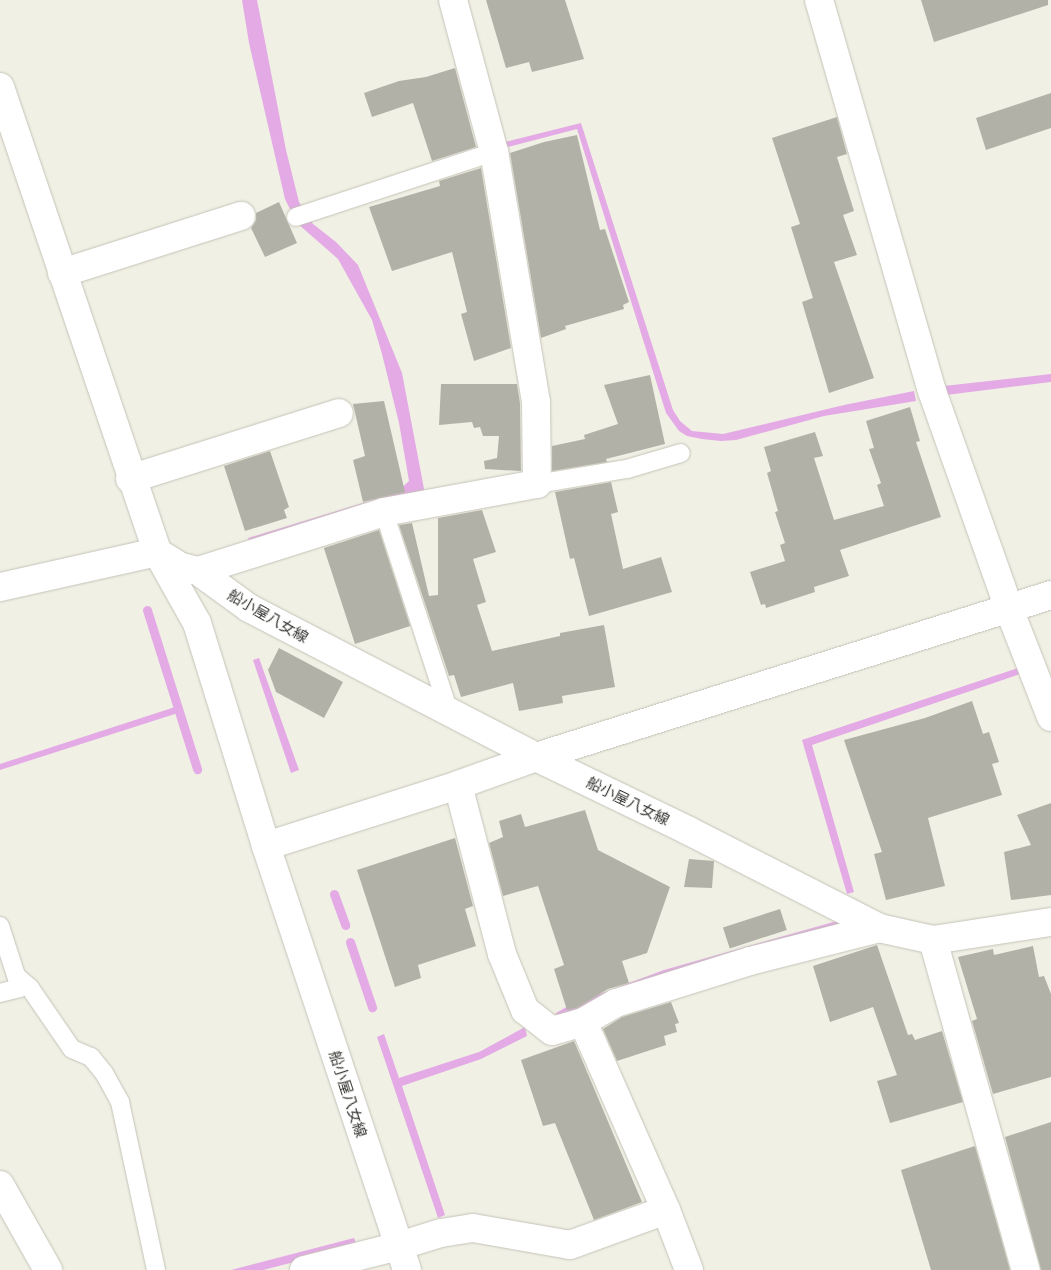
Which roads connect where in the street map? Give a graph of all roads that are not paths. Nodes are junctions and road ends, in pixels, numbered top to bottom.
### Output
1 (453, 0) edge
2 (819, 0) edge
3 (0, 87) edge
4 (494, 152) junction
5 (241, 216) dead end
6 (296, 217) dead end
7 (62, 273) junction
8 (339, 413) dead end
9 (681, 453) dead end
10 (130, 479) junction
11 (536, 484) junction
12 (384, 512) junction
13 (157, 552) junction
14 (198, 571) junction
15 (0, 587) edge
16 (1051, 595) edge
17 (1009, 609) junction
18 (449, 712) junction
19 (1051, 717) edge
20 (536, 757) junction
21 (458, 785) junction
22 (266, 846) junction
23 (1051, 922) edge
24 (0, 926) edge
25 (879, 928) junction
26 (933, 940) junction
27 (16, 977) junction
28 (0, 993) edge
29 (583, 1022) junction
30 (0, 1186) edge
31 (666, 1210) junction
32 (403, 1258) edge
33 (48, 1270) edge
34 (156, 1270) edge
35 (304, 1270) edge
36 (689, 1270) edge
37 (1026, 1270) edge

1 - 4 street
2 - 17 street
3 - 7 street
4 - 6 lane
4 - 11 street
5 - 7 street
7 - 10 street
8 - 10 street
9 - 11 lane
10 - 13 street
11 - 12 street
12 - 14 street
12 - 18 lane
13 - 14 street, 船小屋八女線
13 - 15 street
13 - 22 street, 船小屋八女線
14 - 18 street, 船小屋八女線
16 - 17 street
17 - 19 street
17 - 20 street
18 - 20 street, 船小屋八女線
20 - 21 street
20 - 25 street, 船小屋八女線
21 - 22 street
21 - 29 street
22 - 32 street, 船小屋八女線
23 - 26 street, 船小屋八女線
24 - 27 lane
25 - 26 street, 船小屋八女線
25 - 29 street
26 - 37 street
27 - 28 lane
27 - 34 lane
29 - 31 street
30 - 33 street
31 - 32 street
31 - 36 street
32 - 35 street

